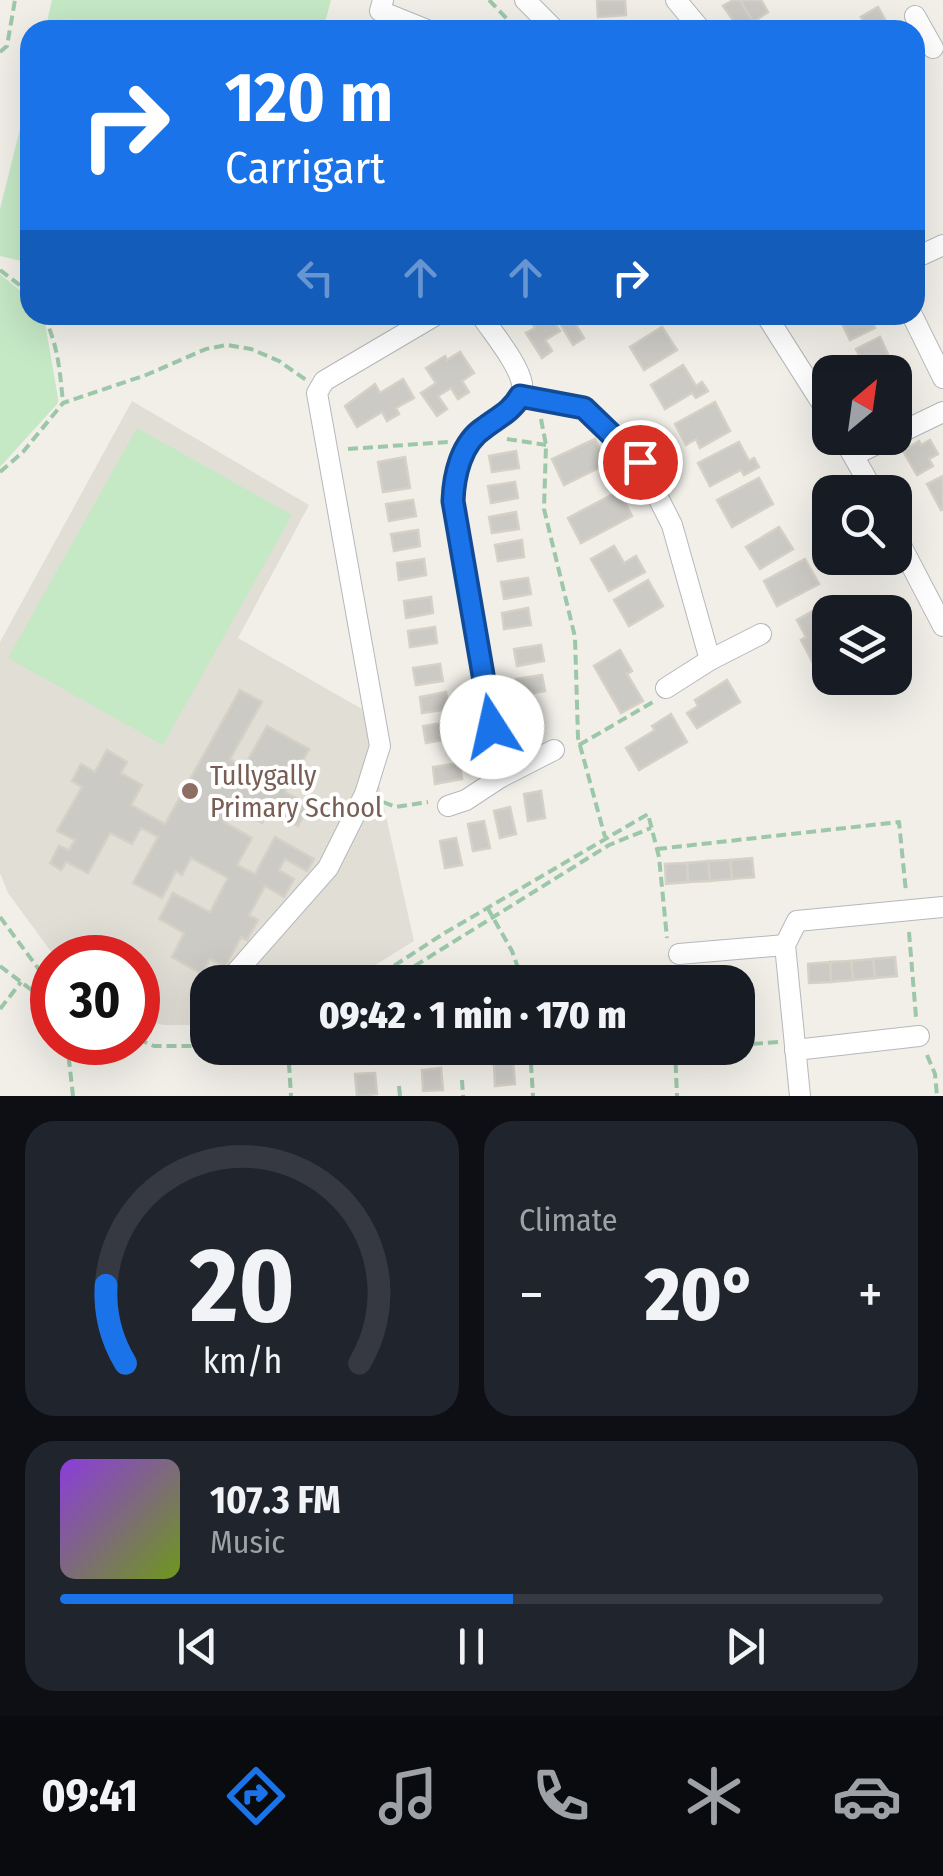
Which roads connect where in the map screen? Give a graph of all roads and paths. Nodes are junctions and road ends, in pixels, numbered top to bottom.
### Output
1 (15, 0) edge
2 (383, 0) edge
3 (488, 0) edge
4 (524, 0) edge
5 (915, 16) dead end
6 (402, 20) edge
7 (508, 20) edge
8 (545, 20) edge
9 (917, 20) edge
10 (2, 48) edge
11 (0, 270) edge
12 (20, 285) edge
13 (49, 325) edge
14 (420, 325) edge
15 (487, 325) edge
16 (772, 325) edge
17 (917, 325) edge
18 (943, 378) edge
19 (320, 386) junction
20 (812, 388) edge
21 (529, 397) junction
22 (62, 403) junction
23 (943, 412) edge
24 (912, 427) edge
25 (473, 437) junction
26 (546, 444) junction
27 (328, 451) junction
28 (0, 472) edge
29 (912, 567) edge
30 (943, 626) edge
31 (761, 634) dead end
32 (710, 660) junction
33 (666, 688) joint
34 (580, 744) junction
35 (554, 750) dead end
36 (501, 777) junction
37 (442, 803) joint
38 (396, 807) dead end
39 (651, 828) junction
40 (605, 837) junction
41 (488, 907) junction
42 (943, 907) edge
43 (493, 917) junction
44 (0, 918) edge
45 (785, 945) junction
46 (673, 948) joint
47 (30, 958) edge
48 (242, 965) edge
49 (396, 965) edge
50 (416, 965) edge
51 (517, 965) edge
52 (0, 966) edge
53 (21, 982) junction
54 (30, 989) edge
55 (0, 1008) edge
56 (919, 1036) dead end
57 (794, 1045) junction
58 (160, 1046) edge
59 (190, 1046) edge
60 (755, 1046) edge
61 (70, 1065) edge
62 (289, 1065) edge
63 (531, 1065) edge
64 (676, 1065) edge
65 (462, 1080) dead end
66 (399, 1086) dead end
67 (73, 1096) edge
68 (292, 1096) edge
69 (400, 1096) edge
70 (463, 1096) edge
71 (533, 1096) edge
72 (677, 1096) edge
73 (800, 1096) edge

1 - 10 path
2 - 6 street
3 - 7 path
4 - 8 street
5 - 9 street
11 - 12 path
13 - 22 path
14 - 19 street
15 - 21 street
16 - 20 street
17 - 18 street
19 - 22 path
19 - 27 street
21 - 25 street
21 - 26 path
21 - 32 street
22 - 28 path
23 - 24 street
25 - 26 path
25 - 27 path
25 - 36 street
26 - 34 path
27 - 48 street
29 - 30 street
31 - 32 street
32 - 33 street
33 - 34 path
34 - 40 path
35 - 36 street
36 - 37 street
37 - 38 path
39 - 40 path
39 - 43 path
39 - 46 path
40 - 41 path
41 - 43 path
41 - 49 path
42 - 45 street
43 - 50 path
43 - 51 path
44 - 47 path
45 - 46 street
45 - 57 street
52 - 53 path
53 - 54 path
53 - 55 path
56 - 57 street
57 - 60 path
57 - 73 street
58 - 59 path
61 - 67 path
62 - 68 path
63 - 71 path
64 - 72 path
65 - 70 path
66 - 69 path

